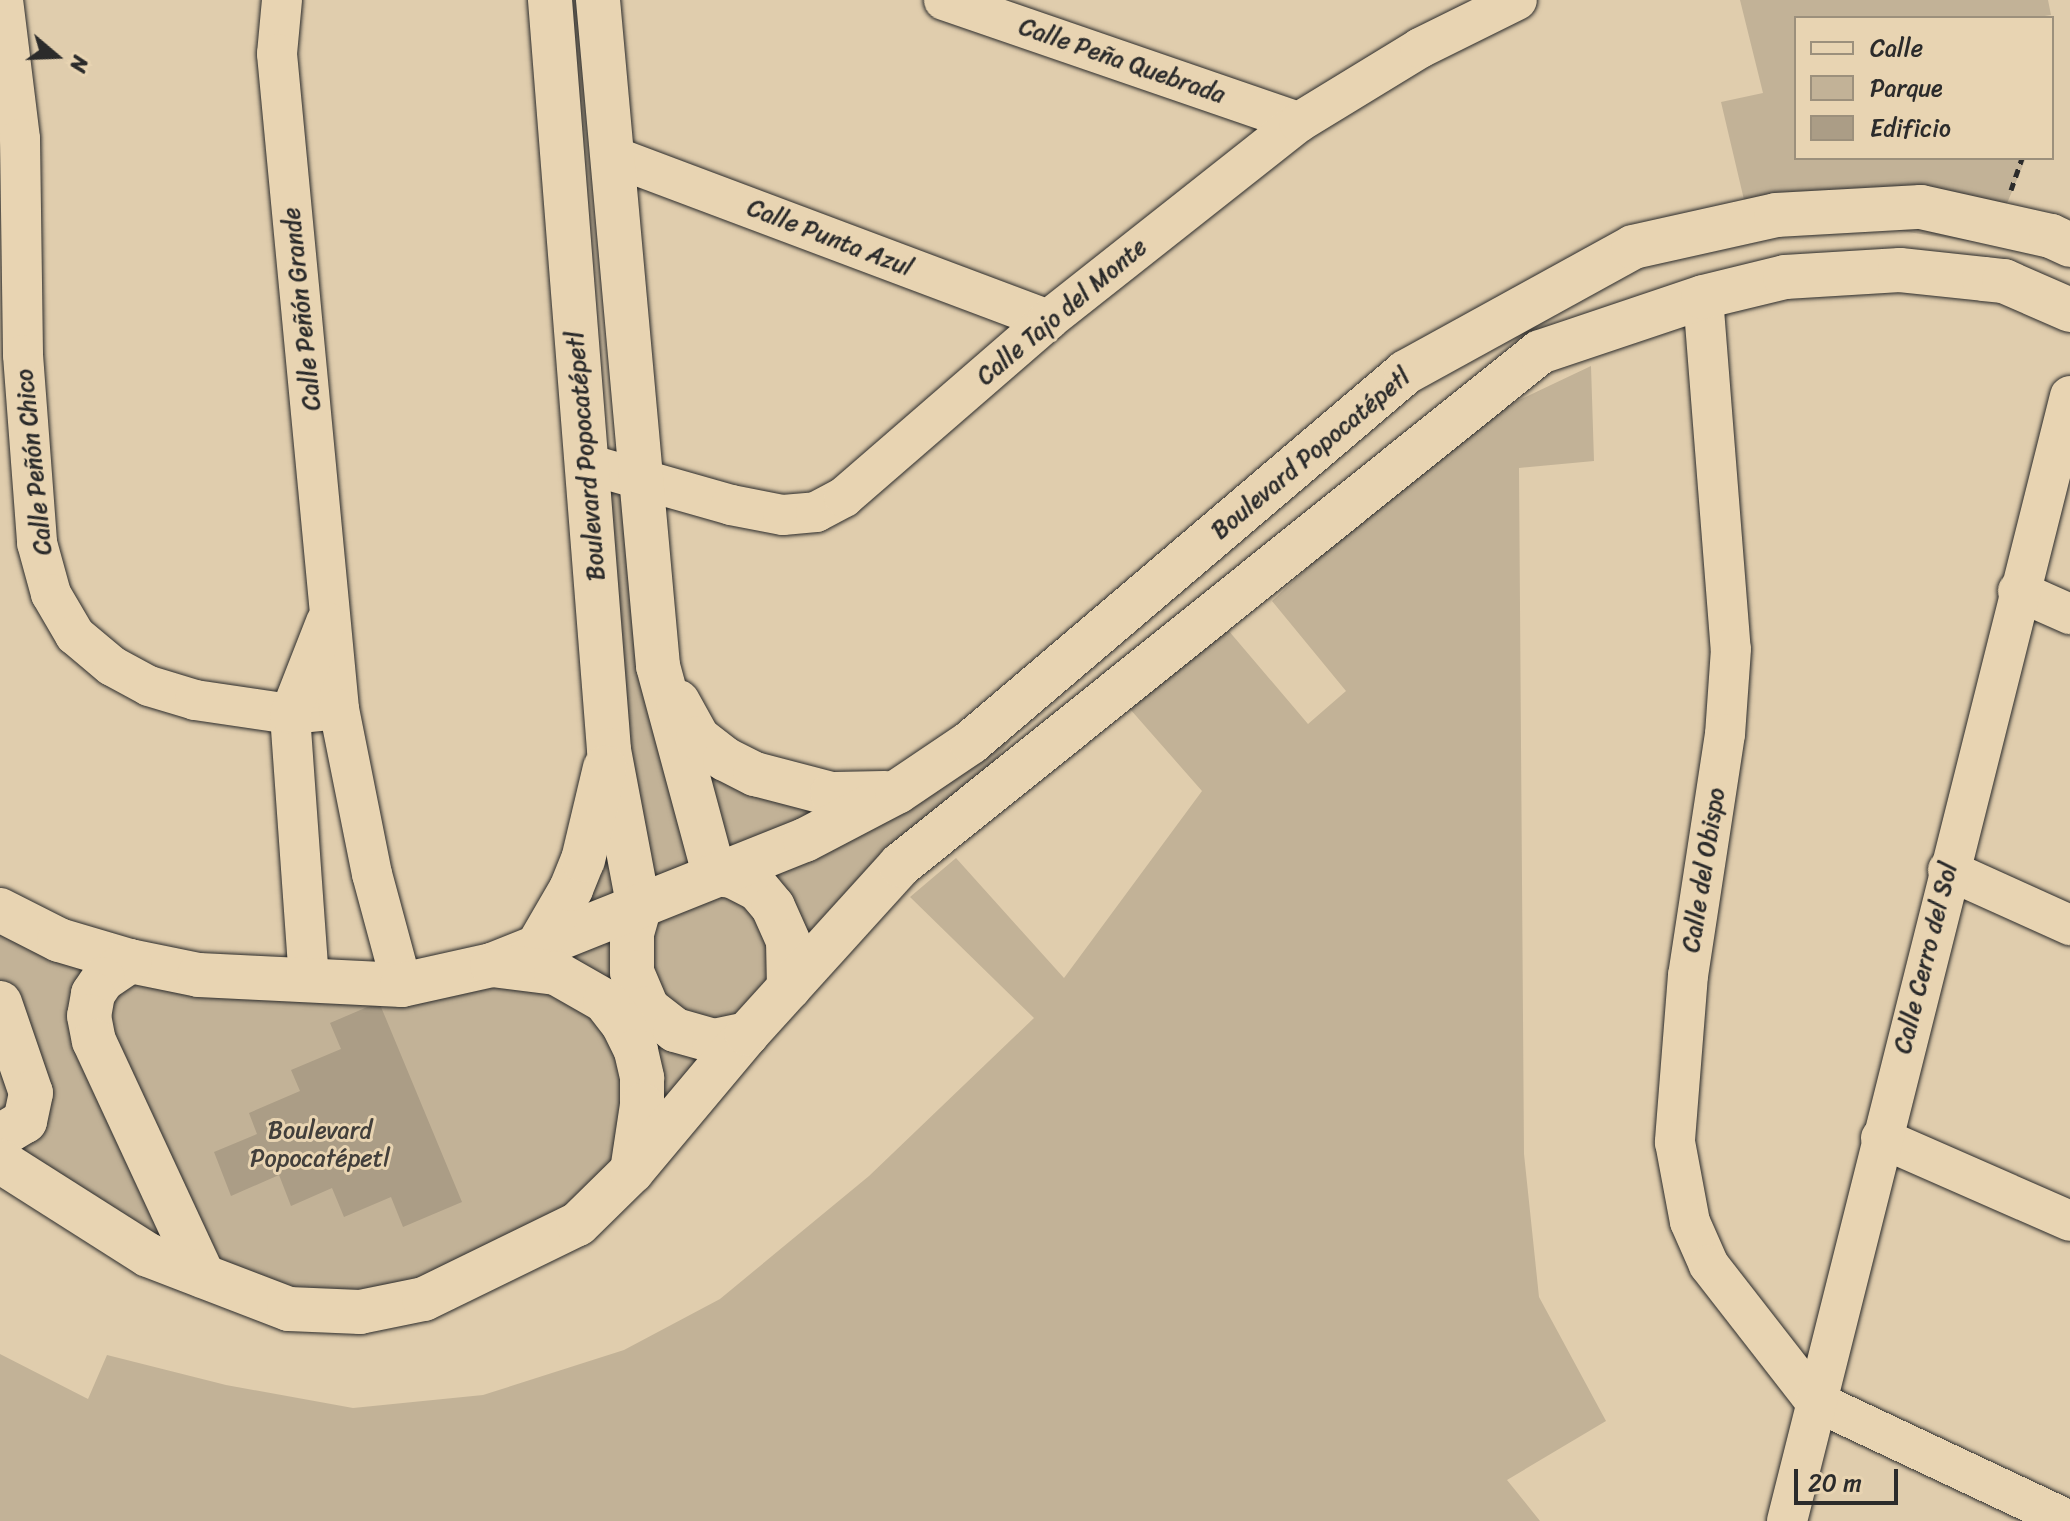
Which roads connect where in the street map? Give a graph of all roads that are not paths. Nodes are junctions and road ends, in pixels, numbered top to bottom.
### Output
1 (3, 0) edge
2 (282, 0) edge
3 (550, 0) edge
4 (598, 0) edge
5 (944, 0) edge
6 (1517, 0) edge
7 (1299, 122) junction
8 (612, 156) junction
9 (2026, 231) junction
10 (2070, 245) edge
11 (2012, 284) junction
12 (1703, 297) junction
13 (2070, 310) edge
14 (1048, 320) junction
15 (2070, 396) edge
16 (587, 464) junction
17 (643, 479) junction
18 (2018, 591) junction
19 (2070, 614) edge
20 (328, 618) junction
21 (658, 666) junction
22 (339, 709) junction
23 (290, 714) junction
24 (609, 750) junction
25 (897, 792) junction
26 (1948, 870) junction
27 (714, 874) junction
28 (639, 909) junction
29 (0, 910) edge
30 (2070, 925) edge
31 (539, 944) junction
32 (130, 961) junction
33 (492, 965) junction
34 (309, 980) junction
35 (402, 985) junction
36 (789, 988) junction
37 (0, 1003) edge
38 (747, 1034) junction
39 (0, 1136) edge
40 (1881, 1138) junction
41 (0, 1161) edge
42 (632, 1171) junction
43 (2070, 1221) edge
44 (203, 1276) junction
45 (1815, 1401) junction
46 (1787, 1521) edge
47 (2070, 1521) edge

1 - 23 street, Calle Peñón Chico
2 - 20 street, Calle Peñón Grande
3 - 16 street, Boulevard Popocatépetl
4 - 8 street
5 - 7 street, Calle Peña Quebrada
6 - 7 street, Calle Tajo del Monte
7 - 14 street, Calle Tajo del Monte
8 - 14 street, Calle Punta Azul
8 - 17 street
9 - 10 street, Boulevard Popocatépetl
9 - 11 street
9 - 25 street, Boulevard Popocatépetl
11 - 12 street
11 - 13 street
12 - 36 street
12 - 45 street, Calle del Obispo
14 - 17 street, Calle Tajo del Monte
15 - 18 street, Calle Cerro del Sol
16 - 17 street, Calle Tajo del Monte
16 - 24 street, Boulevard Popocatépetl
17 - 21 street
18 - 19 street
18 - 26 street, Calle Cerro del Sol
20 - 22 street, Calle Peñón Grande
20 - 23 street, Calle Peñón Grande
21 - 25 street
21 - 27 street
22 - 23 street, Calle Peñón Chico
22 - 35 street, Calle Peñón Grande
23 - 34 street, Calle Peñón Grande
24 - 28 street, Boulevard Popocatépetl
24 - 31 street
25 - 27 street, Boulevard Popocatépetl
26 - 30 street
26 - 40 street, Calle Cerro del Sol
27 - 28 street, Boulevard Popocatépetl
27 - 36 street
28 - 31 street, Boulevard Popocatépetl
28 - 38 street, Boulevard Popocatépetl
29 - 32 street, Boulevard Popocatépetl
31 - 33 street, Boulevard Popocatépetl
32 - 34 street, Boulevard Popocatépetl
32 - 44 street
33 - 35 street, Boulevard Popocatépetl
33 - 42 street
34 - 35 street, Boulevard Popocatépetl
36 - 38 street
37 - 39 street
38 - 42 street
40 - 43 street
40 - 45 street, Calle Cerro del Sol
41 - 44 street
42 - 44 street
45 - 46 street, Calle Cerro del Sol
45 - 47 street

